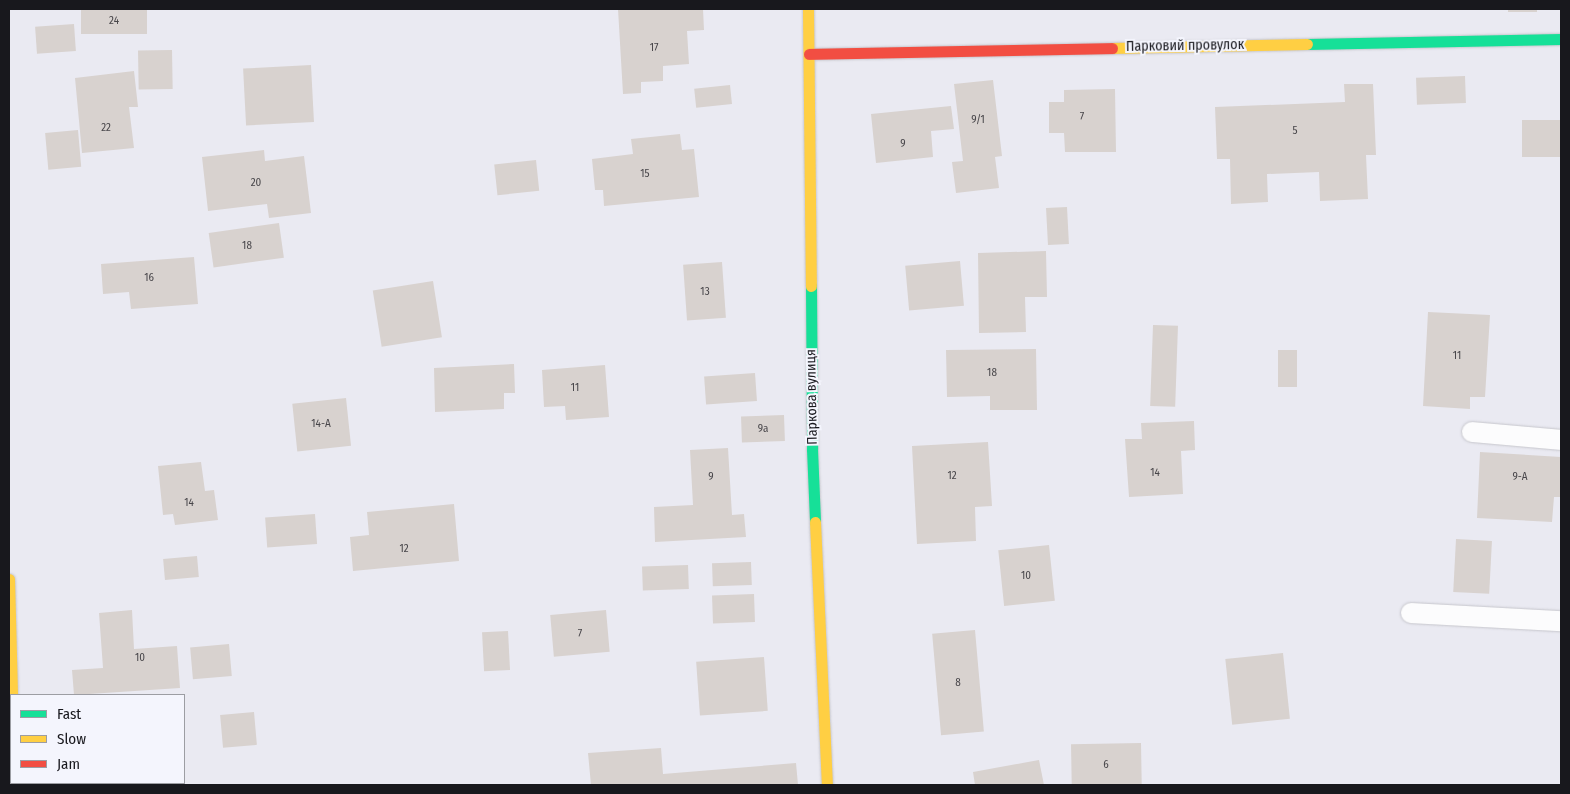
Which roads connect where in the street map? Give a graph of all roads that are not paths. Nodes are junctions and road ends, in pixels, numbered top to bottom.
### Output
1 (808, 9) edge
2 (1561, 39) edge
3 (809, 54) junction
4 (1472, 432) dead end
5 (1561, 440) edge
6 (9, 579) edge
7 (1411, 613) dead end
8 (1561, 621) edge
9 (12, 694) edge
10 (827, 785) edge

1 - 3 street, Паркова вулиця
2 - 3 street, Парковий провулок
3 - 10 street, Паркова вулиця
4 - 5 lane
6 - 9 street
7 - 8 lane

